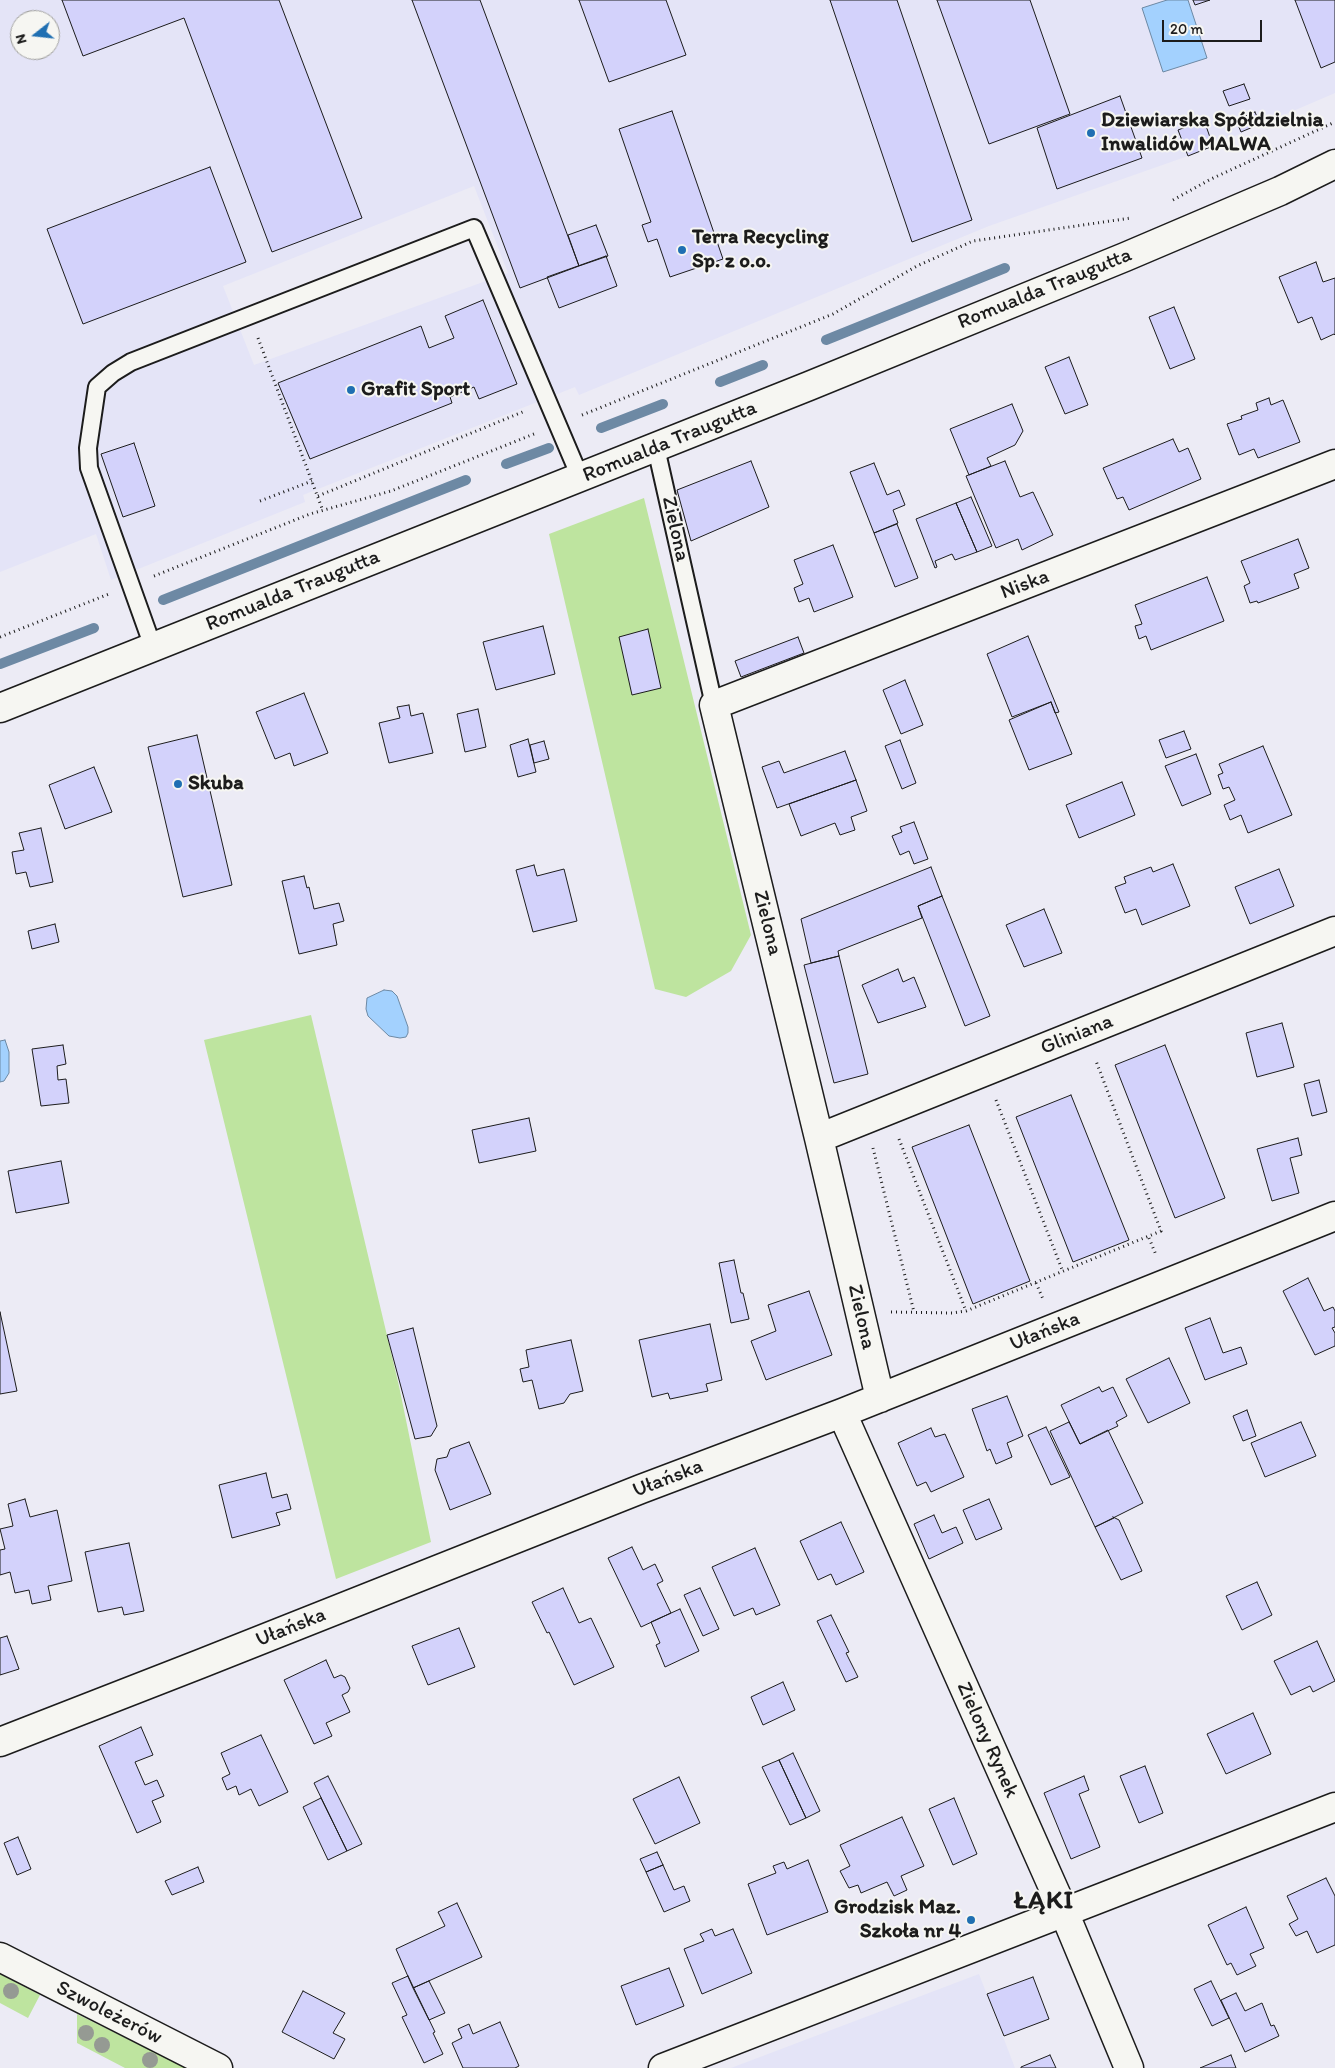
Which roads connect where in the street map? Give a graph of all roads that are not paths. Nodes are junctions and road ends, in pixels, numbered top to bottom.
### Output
1 (1335, 164) edge
2 (656, 448) junction
3 (1335, 464) edge
4 (580, 478) junction
5 (153, 647) junction
6 (714, 705) junction
7 (0, 708) edge
8 (1335, 931) edge
9 (819, 1138) junction
10 (1335, 1216) edge
11 (880, 1398) junction
12 (842, 1413) junction
13 (0, 1742) edge
14 (1335, 1806) edge
15 (1064, 1912) junction
16 (0, 1957) edge
17 (218, 2068) edge
18 (663, 2068) edge
19 (1129, 2068) edge

1 - 2 street, Romualda Traugutta
2 - 4 street, Romualda Traugutta
2 - 6 lane, Zielona
3 - 6 street, Niska
4 - 5 street, Romualda Traugutta
4 - 5 lane
5 - 7 street, Romualda Traugutta
6 - 9 street, Zielona
8 - 9 street, Gliniana
9 - 11 street, Zielona
10 - 11 street, Ułańska
11 - 12 street, Ułańska
12 - 13 street, Ułańska
12 - 15 street, Zielony Rynek
14 - 15 street
15 - 18 street
15 - 19 street, Zielony Rynek
16 - 17 street, Szwoleżerów

